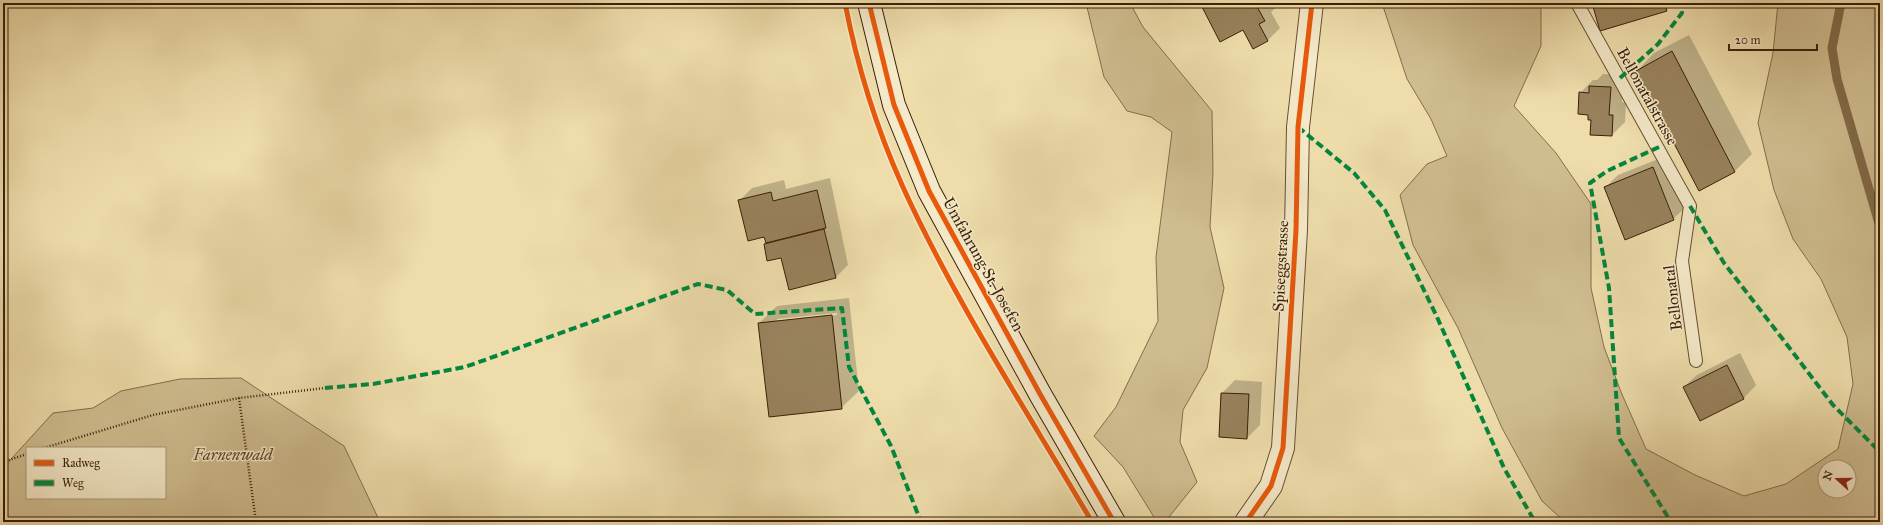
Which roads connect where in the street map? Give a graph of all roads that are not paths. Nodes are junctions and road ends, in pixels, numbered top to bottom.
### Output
1 (869, 3) edge
2 (1312, 3) edge
3 (1577, 3) edge
4 (1690, 206) joint
5 (1696, 362) dead end
6 (1114, 522) edge
7 (1246, 522) edge

1 - 6 street, Umfahrung St. Josefen
2 - 7 street, Spiseggstrasse
3 - 4 lane, Bellonatalstrasse
4 - 5 lane, Bellonatal

